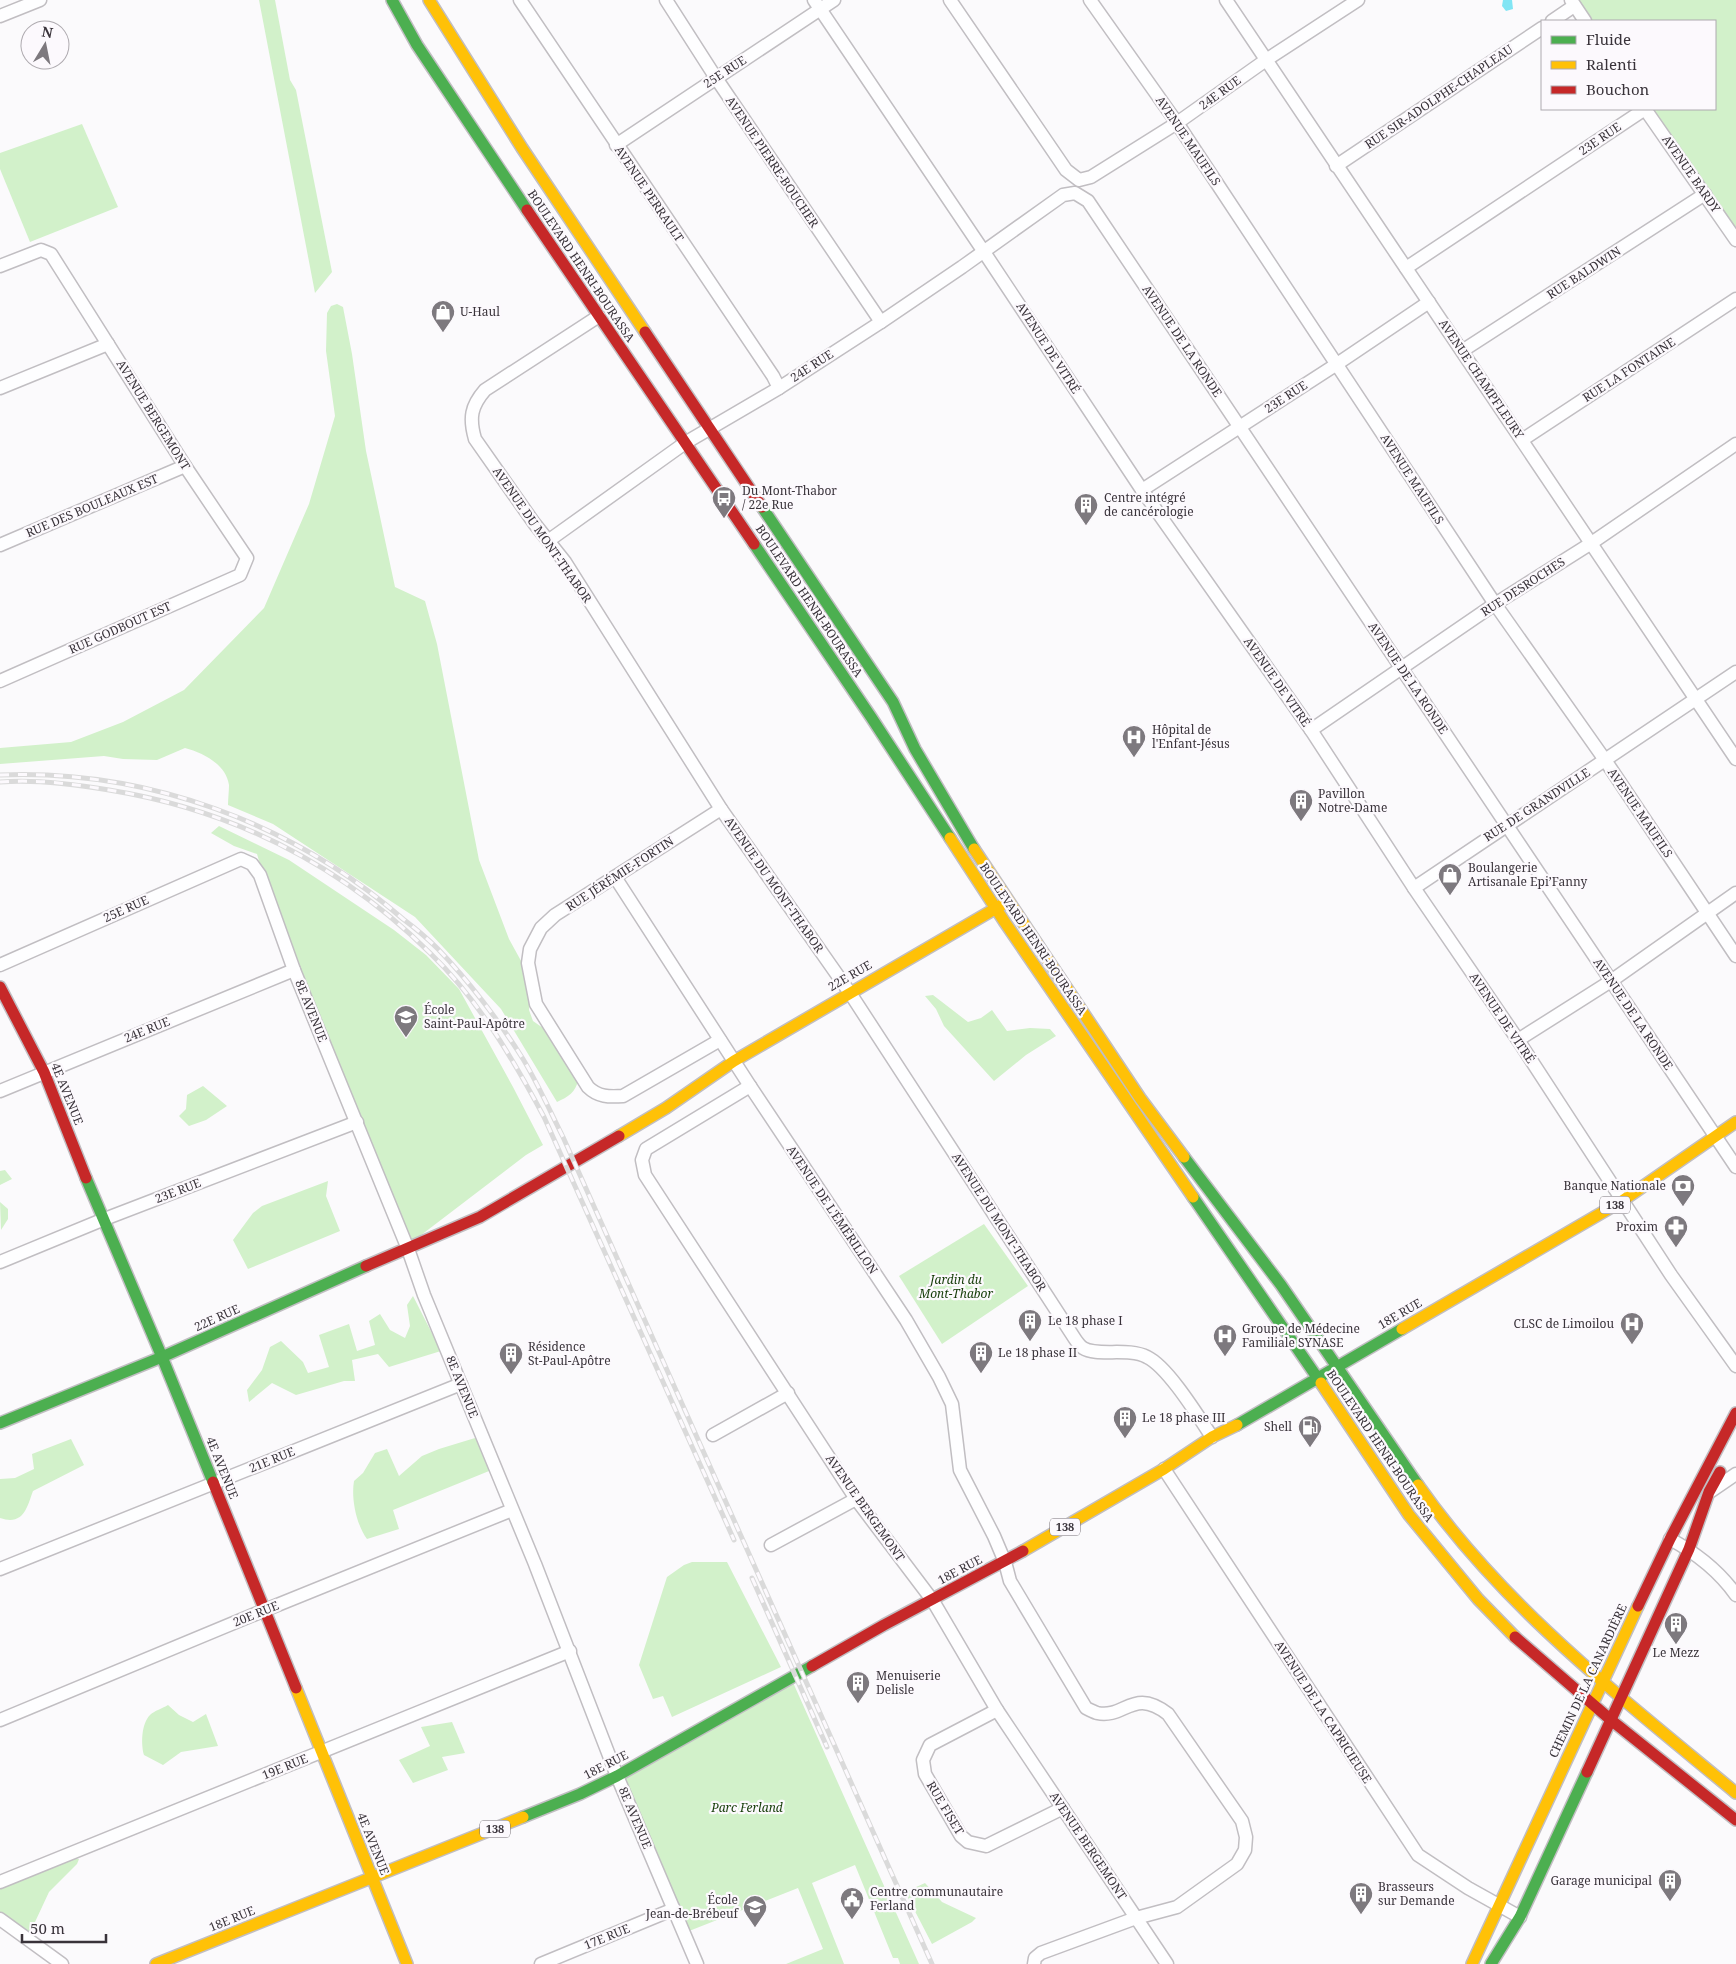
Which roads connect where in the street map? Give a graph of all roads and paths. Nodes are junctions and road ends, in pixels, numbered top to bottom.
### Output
1 (40, 0) edge
2 (392, 0) edge
3 (429, 0) edge
4 (520, 0) edge
5 (666, 0) edge
6 (834, 0) edge
7 (950, 0) edge
8 (1090, 0) edge
9 (1226, 0) edge
10 (1358, 0) edge
11 (1572, 3) edge
12 (817, 5) edge
13 (0, 16) edge
14 (1553, 20) edge
15 (1584, 20) edge
16 (1541, 29) edge
17 (1266, 60) junction
18 (716, 78) junction
19 (1643, 110) edge
20 (1646, 110) edge
21 (1177, 123) junction
22 (616, 145) junction
23 (1336, 166) junction
24 (1076, 192) joint
25 (1705, 194) junction
26 (1734, 232) edge
27 (984, 252) junction
28 (0, 266) edge
29 (1406, 268) junction
30 (1736, 299) edge
31 (1430, 302) junction
32 (599, 316) junction
33 (880, 322) junction
34 (108, 344) junction
35 (1462, 351) junction
36 (1337, 364) junction
37 (0, 388) edge
38 (779, 388) junction
39 (1240, 427) junction
40 (711, 428) junction
41 (1522, 440) junction
42 (685, 443) junction
43 (1736, 444) edge
44 (185, 466) junction
45 (1142, 490) junction
46 (548, 541) junction
47 (1590, 544) junction
48 (0, 545) edge
49 (240, 575) joint
50 (1495, 604) junction
51 (1402, 669) junction
52 (1736, 672) edge
53 (0, 681) edge
54 (1695, 698) junction
55 (1311, 730) junction
56 (1736, 759) edge
57 (1604, 760) junction
58 (721, 809) junction
59 (1505, 825) junction
60 (252, 864) joint
61 (615, 877) junction
62 (1414, 888) junction
63 (1736, 893) edge
64 (1008, 901) junction
65 (995, 908) junction
66 (1707, 913) junction
67 (1736, 956) edge
68 (0, 965) edge
69 (294, 970) junction
70 (1611, 981) junction
71 (0, 987) edge
72 (850, 993) junction
73 (720, 1040) junction
74 (1518, 1040) junction
75 (734, 1061) junction
76 (44, 1072) junction
77 (708, 1078) junction
78 (750, 1086) junction
79 (0, 1091) edge
80 (357, 1122) junction
81 (1736, 1122) edge
82 (615, 1125) dead end
83 (1716, 1136) junction
84 (1736, 1166) edge
85 (1622, 1201) junction
86 (473, 1207) dead end
87 (102, 1220) junction
88 (442, 1232) junction
89 (408, 1249) junction
90 (0, 1262) edge
91 (162, 1357) junction
92 (1336, 1366) junction
93 (1736, 1366) edge
94 (1317, 1378) junction
95 (461, 1384) junction
96 (788, 1393) junction
97 (1736, 1413) edge
98 (0, 1423) edge
99 (713, 1435) dead end
100 (1212, 1437) junction
101 (1727, 1457) dead end
102 (1164, 1469) junction
103 (1736, 1474) edge
104 (213, 1483) junction
105 (1709, 1492) junction
106 (856, 1499) junction
107 (512, 1510) junction
108 (1670, 1539) junction
109 (771, 1546) dead end
110 (1689, 1549) junction
111 (1006, 1562) junction
112 (0, 1569) edge
113 (1736, 1595) edge
114 (932, 1601) junction
115 (265, 1610) junction
116 (570, 1651) junction
117 (1603, 1683) junction
118 (1622, 1697) junction
119 (1593, 1704) junction
120 (996, 1710) junction
121 (0, 1720) edge
122 (1611, 1720) junction
123 (322, 1752) junction
124 (617, 1776) junction
125 (1736, 1793) edge
126 (1063, 1808) junction
127 (1736, 1820) edge
128 (371, 1877) junction
129 (0, 1882) edge
130 (1499, 1906) junction
131 (674, 1909) junction
132 (1520, 1917) junction
133 (1136, 1918) junction
134 (0, 1919) edge
135 (62, 1964) edge
136 (156, 1964) edge
137 (407, 1964) edge
138 (541, 1964) edge
139 (697, 1964) edge
140 (1034, 1964) edge
141 (1167, 1964) edge
142 (1472, 1964) edge
143 (1492, 1964) edge

1 - 13 street
2 - 32 main road, BOULEVARD HENRI-BOURASSA
3 - 40 main road, BOULEVARD HENRI-BOURASSA
4 - 22 street, AVENUE PERRAULT
5 - 18 street, AVENUE PIERRE-BOUCHER
6 - 12 street, 25E RUE
7 - 21 street, 24E RUE
8 - 21 street, AVENUE MAUFILS
9 - 17 street, AVENUE CHAMPFLEURY
10 - 17 street, 24E RUE
11 - 14 street
11 - 15 street
12 - 18 street, 25E RUE
12 - 27 street, AVENUE DE VITRÉ
16 - 23 street, RUE SIR-ADOLPHE-CHAPLEAU
17 - 21 street, 24E RUE
17 - 23 street, AVENUE CHAMPFLEURY
18 - 22 street, 25E RUE
18 - 33 street, AVENUE PIERRE-BOUCHER
19 - 29 street, 23E RUE
20 - 25 street, AVENUE BARDY
21 - 36 street, AVENUE MAUFILS
22 - 38 street, AVENUE PERRAULT
23 - 29 street, AVENUE CHAMPFLEURY
24 - 27 street, 24E RUE
24 - 39 street, AVENUE DE LA RONDE
25 - 26 street, AVENUE BARDY
25 - 35 street, RUE BALDWIN
27 - 33 street, 24E RUE
27 - 45 street, AVENUE DE VITRÉ
28 - 34 street, AVENUE BERGEMONT
29 - 31 street, AVENUE CHAMPFLEURY
30 - 41 street, RUE LA FONTAINE
31 - 35 street, AVENUE CHAMPFLEURY
31 - 36 street, 23E RUE
32 - 42 main road, BOULEVARD HENRI-BOURASSA
32 - 46 street, AVENUE DU MONT-THABOR
33 - 38 street, 24E RUE
34 - 37 street
34 - 44 street, AVENUE BERGEMONT
35 - 41 street, AVENUE CHAMPFLEURY
36 - 39 street, 23E RUE
36 - 50 street, AVENUE MAUFILS
38 - 40 street, 24E RUE
39 - 45 street, 23E RUE
39 - 51 street, AVENUE DE LA RONDE
40 - 42 street, 24E RUE
40 - 64 main road, BOULEVARD HENRI-BOURASSA
41 - 47 street, AVENUE CHAMPFLEURY
42 - 46 street, 24E RUE
42 - 65 main road, BOULEVARD HENRI-BOURASSA
43 - 47 street, RUE DESROCHES
44 - 48 street, RUE DES BOULEAUX EST
44 - 49 street, AVENUE BERGEMONT
45 - 55 street, AVENUE DE VITRÉ
46 - 58 street, AVENUE DU MONT-THABOR
47 - 50 street, RUE DESROCHES
47 - 54 street, AVENUE CHAMPFLEURY
49 - 53 street, RUE GODBOUT EST
50 - 51 street, RUE DESROCHES
50 - 57 street, AVENUE MAUFILS
51 - 55 street, RUE DESROCHES
51 - 59 street, AVENUE DE LA RONDE
52 - 54 street, RUE DE GRANDVILLE
54 - 56 street, AVENUE CHAMPFLEURY
54 - 57 street, RUE DE GRANDVILLE
55 - 62 street, AVENUE DE VITRÉ
57 - 59 street, RUE DE GRANDVILLE
57 - 66 street, AVENUE MAUFILS
58 - 61 street, RUE JÉRÉMIE-FORTIN
58 - 72 street, AVENUE DU MONT-THABOR
59 - 62 street, RUE DE GRANDVILLE
59 - 70 street, AVENUE DE LA RONDE
60 - 68 street, 25E RUE
60 - 69 street, 8E AVENUE
61 - 73 street, AVENUE DE L'ÉMÉRILLON
61 - 73 street, RUE JÉRÉMIE-FORTIN
62 - 74 street, AVENUE DE VITRÉ
63 - 66 street
64 - 65 main road, 22E RUE
64 - 92 main road, BOULEVARD HENRI-BOURASSA
65 - 72 main road, 22E RUE
65 - 94 main road, BOULEVARD HENRI-BOURASSA
66 - 67 street, AVENUE MAUFILS
66 - 70 street
69 - 76 street, 24E RUE
69 - 80 street, 8E AVENUE
70 - 74 street
70 - 83 street, AVENUE DE LA RONDE
71 - 76 main road, 4E AVENUE
72 - 75 main road, 22E RUE
72 - 100 street, AVENUE DU MONT-THABOR
73 - 75 street, AVENUE DE L'ÉMÉRILLON
74 - 85 street, AVENUE DE VITRÉ
75 - 77 main road, 22E RUE
75 - 78 street, AVENUE DE L'ÉMÉRILLON
76 - 79 street, 24E RUE
76 - 87 main road, 4E AVENUE
77 - 82 main road, 22E RUE
77 - 88 main road, 22E RUE
78 - 96 street, AVENUE BERGEMONT
78 - 111 street, AVENUE DE L'ÉMÉRILLON
80 - 87 street, 23E RUE
80 - 89 street, 8E AVENUE
81 - 83 main road, 18E RUE / 138
83 - 84 street, AVENUE DE LA RONDE
83 - 85 main road, 18E RUE / 138
85 - 92 main road, 18E RUE / 138
85 - 93 street, AVENUE DE VITRÉ
86 - 88 main road, 22E RUE
87 - 90 street, 23E RUE
87 - 91 main road, 4E AVENUE
88 - 89 main road, 22E RUE
89 - 91 main road, 22E RUE
89 - 95 street, 8E AVENUE
91 - 98 main road, 22E RUE
91 - 104 main road, 4E AVENUE
92 - 94 main road, 18E RUE / 138
92 - 117 main road, BOULEVARD HENRI-BOURASSA
94 - 100 main road, 18E RUE / 138
94 - 119 main road, BOULEVARD HENRI-BOURASSA
95 - 104 street, 21E RUE
95 - 107 street, 8E AVENUE
96 - 99 street
96 - 106 street, AVENUE BERGEMONT
97 - 108 main road, CHEMIN DE LA CANARDIÈRE
100 - 102 main road, 18E RUE / 138
101 - 105 main road
102 - 111 main road, 18E RUE / 138
102 - 130 street, AVENUE DE LA CAPRICIEUSE
103 - 105 street
104 - 112 street, 21E RUE
104 - 115 main road, 4E AVENUE
105 - 110 main road
106 - 109 street
106 - 114 street, AVENUE BERGEMONT
107 - 115 street, 20E RUE
107 - 116 street, 8E AVENUE
108 - 110 street
108 - 117 main road, CHEMIN DE LA CANARDIÈRE
110 - 113 street
110 - 118 main road
111 - 114 main road, 18E RUE / 138
111 - 133 street, AVENUE DE L'ÉMÉRILLON
114 - 120 street, AVENUE BERGEMONT
114 - 124 main road, 18E RUE / 138
115 - 121 street, 20E RUE
115 - 123 main road, 4E AVENUE
116 - 123 street, 19E RUE
116 - 124 street, 8E AVENUE
117 - 118 main road, BOULEVARD HENRI-BOURASSA
117 - 119 main road, CHEMIN DE LA CANARDIÈRE
118 - 122 main road
118 - 125 main road, BOULEVARD HENRI-BOURASSA
119 - 122 main road, BOULEVARD HENRI-BOURASSA
119 - 130 main road, CHEMIN DE LA CANARDIÈRE
120 - 126 street, AVENUE BERGEMONT
120 - 126 street, RUE FISET
122 - 127 main road, BOULEVARD HENRI-BOURASSA
122 - 132 main road
123 - 128 main road, 4E AVENUE
123 - 129 street, 19E RUE
124 - 128 main road, 18E RUE / 138
124 - 131 street, 8E AVENUE
126 - 133 street, AVENUE BERGEMONT
128 - 136 main road, 18E RUE / 138
128 - 137 main road, 4E AVENUE
130 - 132 street, AVENUE DE LA CAPRICIEUSE
130 - 142 main road, CHEMIN DE LA CANARDIÈRE
131 - 138 street, 17E RUE
131 - 139 street, 8E AVENUE
132 - 143 main road
133 - 140 street, AVENUE DE L'ÉMÉRILLON
133 - 141 street, AVENUE BERGEMONT
134 - 135 street

